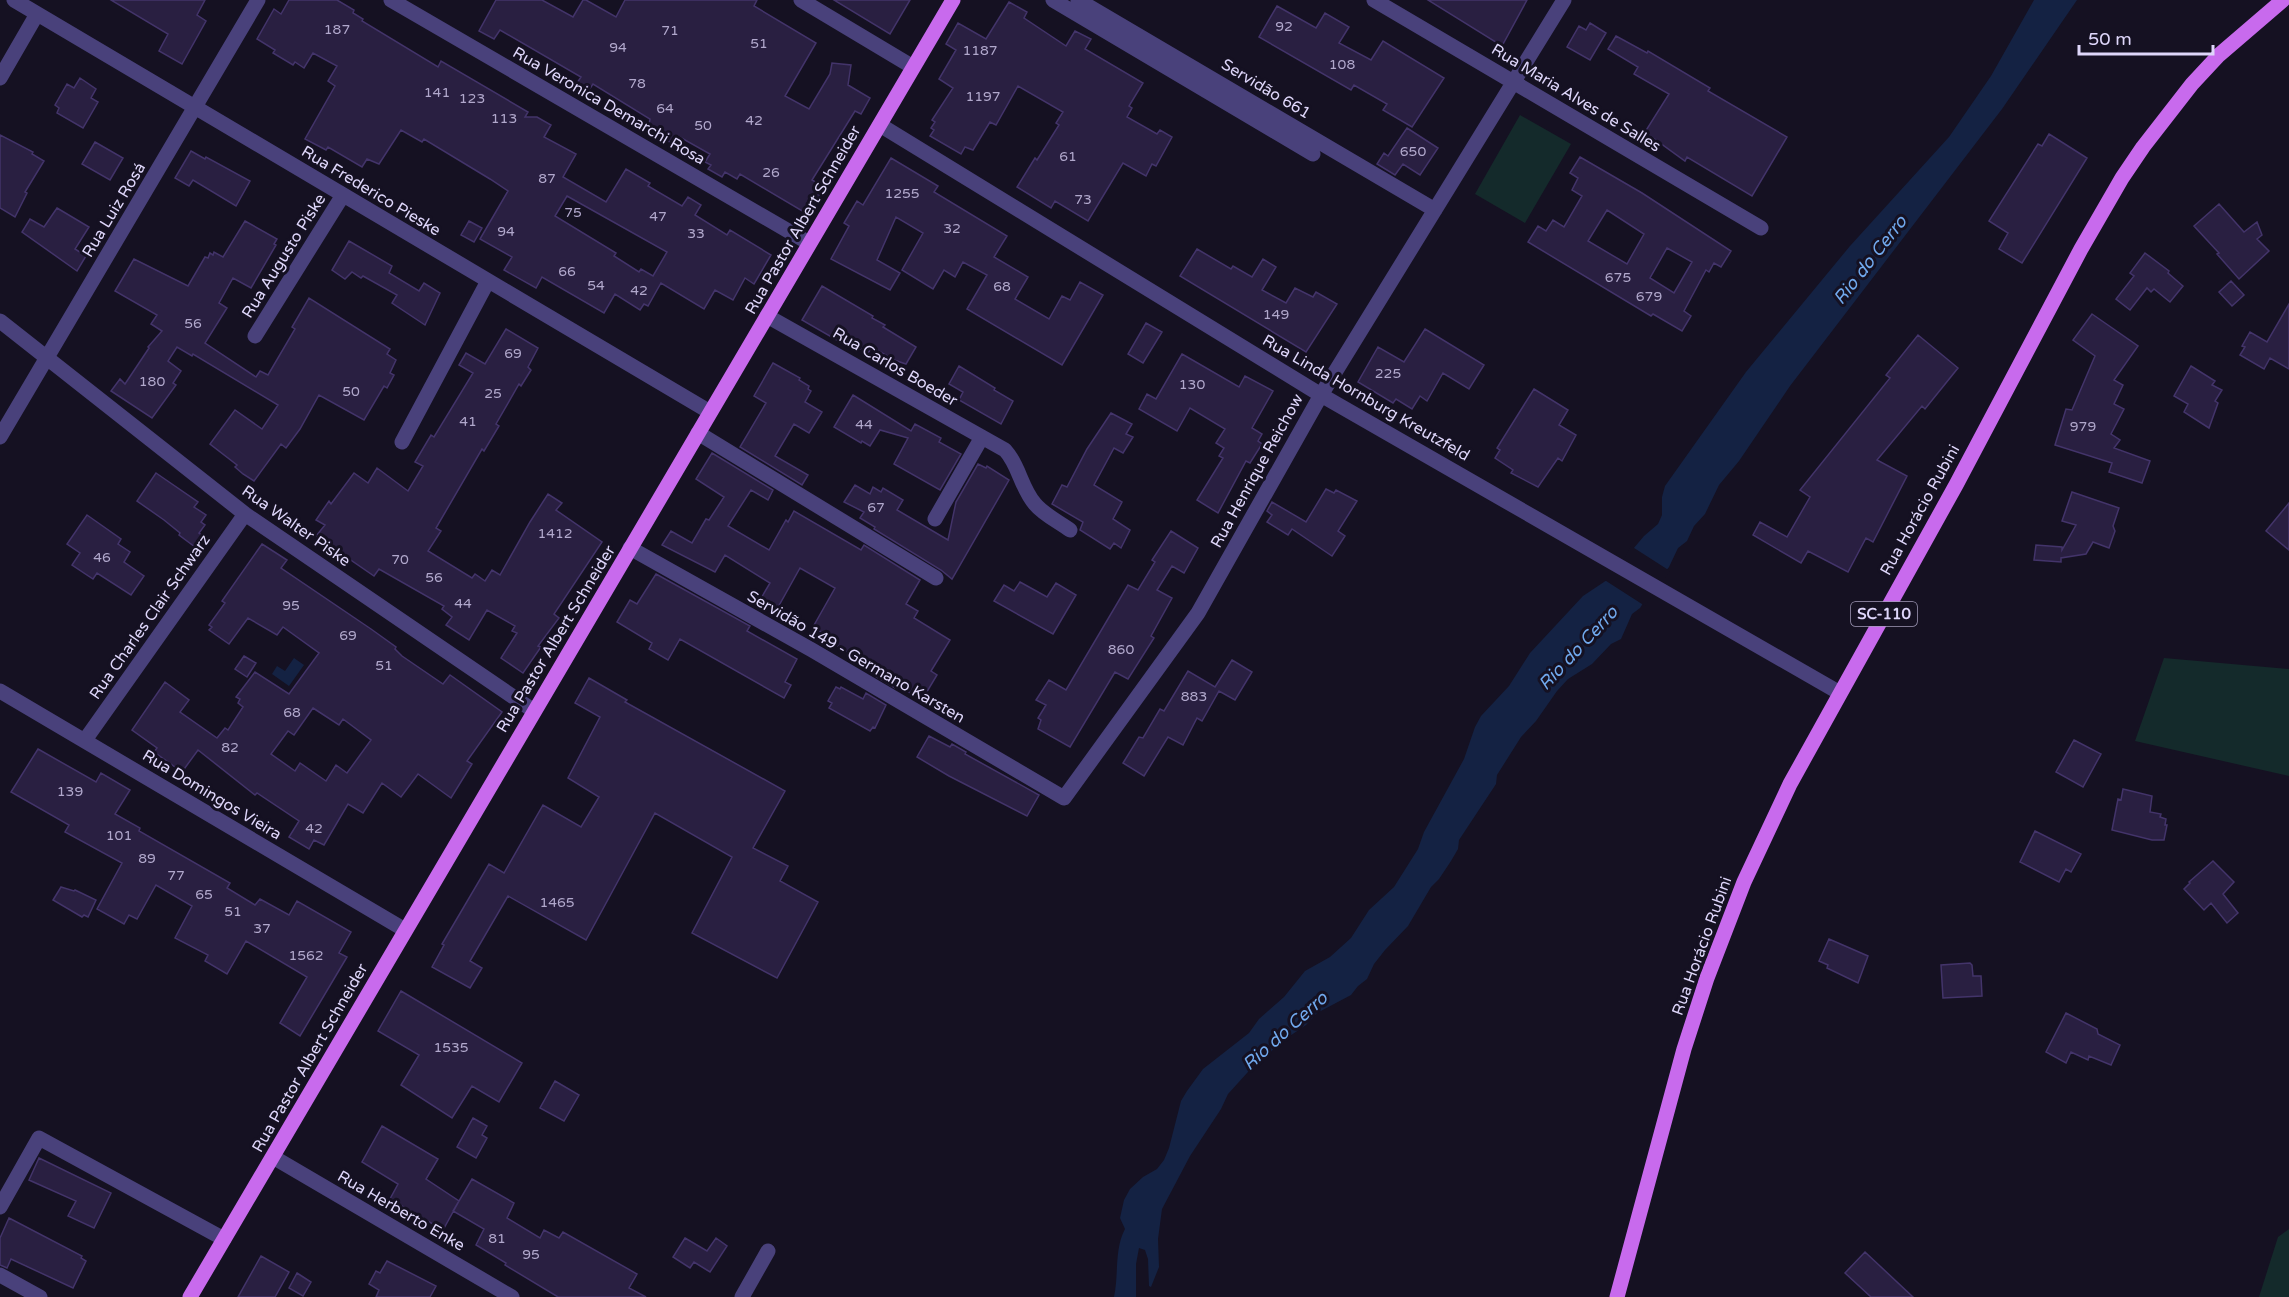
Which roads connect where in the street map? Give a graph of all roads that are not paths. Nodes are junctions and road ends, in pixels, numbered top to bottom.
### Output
1 (14, 0) edge
2 (258, 0) edge
3 (391, 0) edge
4 (801, 0) edge
5 (953, 0) edge
6 (1053, 0) edge
7 (1078, 0) edge
8 (1374, 0) edge
9 (1564, 0) edge
10 (2283, 0) edge
11 (37, 14) junction
12 (913, 67) junction
13 (0, 78) edge
14 (1514, 82) junction
15 (195, 108) junction
16 (880, 125) junction
17 (1313, 154) dead end
18 (343, 195) junction
19 (1435, 210) junction
20 (1761, 228) dead end
21 (809, 243) junction
22 (488, 281) junction
23 (767, 316) junction
24 (0, 321) edge
25 (255, 336) dead end
26 (48, 357) junction
27 (1321, 395) junction
28 (710, 412) junction
29 (698, 433) junction
30 (0, 437) edge
31 (982, 438) junction
32 (402, 442) dead end
33 (245, 514) junction
34 (935, 519) dead end
35 (1070, 530) dead end
36 (630, 548) junction
37 (936, 578) dead end
38 (0, 691) edge
39 (1840, 693) junction
40 (534, 711) junction
41 (85, 740) junction
42 (1064, 798) joint
43 (405, 930) junction
44 (273, 1157) junction
45 (0, 1207) edge
46 (224, 1239) junction
47 (768, 1251) dead end
48 (0, 1275) edge
49 (194, 1296) edge
50 (40, 1297) edge
51 (512, 1297) edge
52 (742, 1297) edge
53 (1617, 1297) edge

1 - 11 street, Rua Frederico Pieske
2 - 15 street, Rua Luiz Rosá
3 - 21 street, Rua Veronica Demarchi Rosa
4 - 12 street
5 - 12 main road, Rua Pastor Albert Schneider
6 - 17 street
7 - 19 street, Servidão 661
8 - 14 street, Rua Maria Alves de Salles
9 - 14 street, Rua Henrique Reichow
10 - 39 main road, Rua Horácio Rubini / SC-110
11 - 13 street
11 - 15 street, Rua Frederico Pieske
12 - 16 main road, Rua Pastor Albert Schneider
14 - 19 street, Rua Henrique Reichow
14 - 20 street, Rua Maria Alves de Salles
15 - 18 street, Rua Frederico Pieske
15 - 26 street, Rua Luiz Rosá
16 - 21 main road, Rua Pastor Albert Schneider
16 - 27 street, Rua Linda Hornburg Kreutzfeld
18 - 22 street, Rua Frederico Pieske
18 - 25 street, Rua Augusto Piske
19 - 27 street, Rua Henrique Reichow
21 - 23 main road, Rua Pastor Albert Schneider
22 - 28 street, Rua Frederico Pieske
22 - 32 street
23 - 28 main road, Rua Pastor Albert Schneider
23 - 31 street, Rua Carlos Boeder
24 - 26 street, Rua Walter Piske
26 - 30 street, Rua Luiz Rosá
26 - 33 street, Rua Walter Piske
27 - 39 street, Rua Linda Hornburg Kreutzfeld
27 - 42 street, Rua Henrique Reichow
28 - 29 main road, Rua Pastor Albert Schneider
29 - 36 main road, Rua Pastor Albert Schneider
29 - 37 street
31 - 34 street
31 - 35 street, Rua Carlos Boeder
33 - 40 street, Rua Walter Piske
33 - 41 street, Rua Charles Clair Schwarz
36 - 40 main road, Rua Pastor Albert Schneider
36 - 42 street, Servidão 149 - Germano Karsten
38 - 41 street, Rua Domingos Vieira
39 - 53 main road, Rua Horácio Rubini / SC-110
40 - 43 main road, Rua Pastor Albert Schneider
41 - 43 street, Rua Domingos Vieira
43 - 44 main road, Rua Pastor Albert Schneider
44 - 46 main road, Rua Pastor Albert Schneider
44 - 51 street, Rua Herberto Enke
45 - 46 street
46 - 49 main road, Rua Pastor Albert Schneider
47 - 52 street
48 - 50 street

